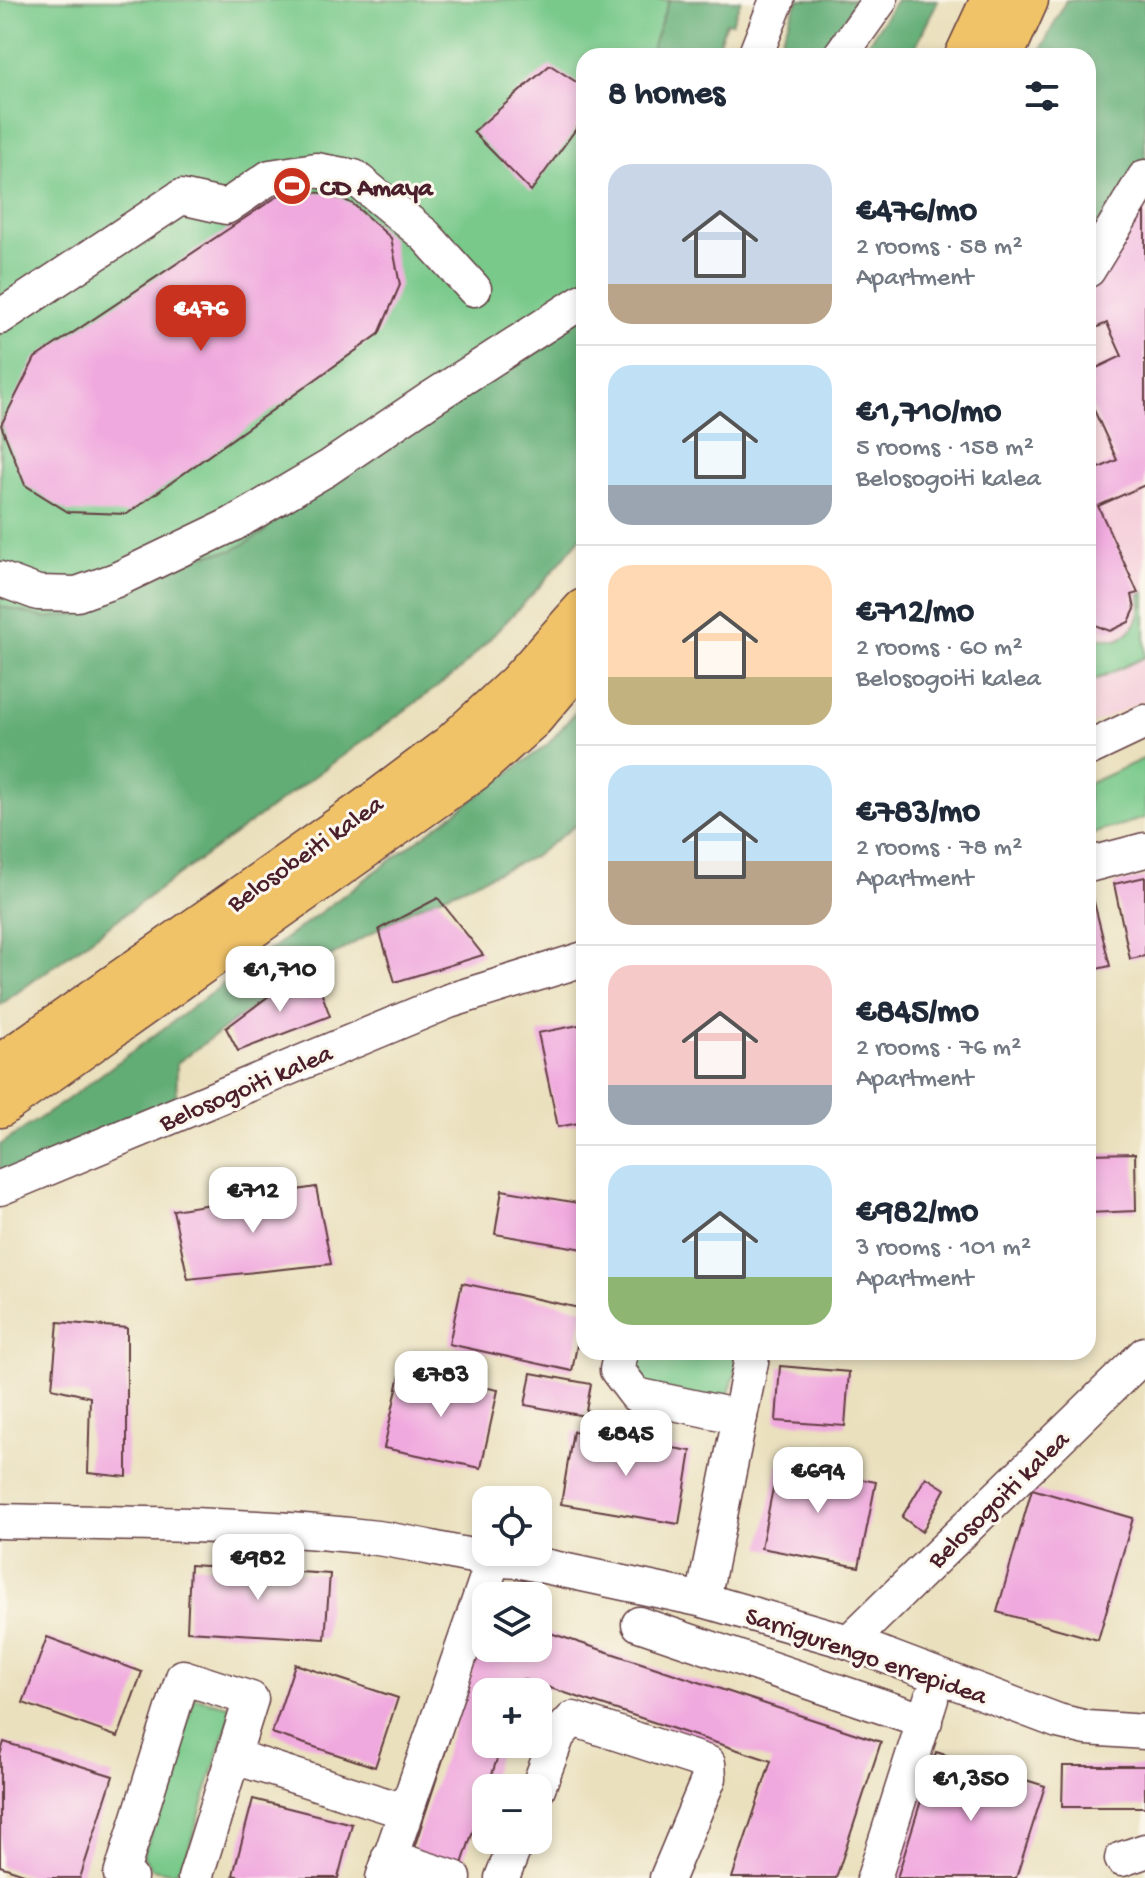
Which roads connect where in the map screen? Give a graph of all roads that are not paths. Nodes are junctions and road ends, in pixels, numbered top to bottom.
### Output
1 (777, 0) edge
2 (880, 0) edge
3 (992, 0) edge
4 (1027, 0) edge
5 (762, 48) edge
6 (846, 48) edge
7 (970, 48) edge
8 (1006, 48) edge
9 (1145, 177) edge
10 (1096, 257) edge
11 (474, 289) dead end
12 (576, 305) edge
13 (0, 317) edge
14 (0, 579) edge
15 (576, 619) edge
16 (576, 666) edge
17 (1145, 722) edge
18 (1096, 745) edge
19 (1145, 850) edge
20 (1096, 863) edge
21 (576, 961) edge
22 (0, 1066) edge
23 (0, 1106) edge
24 (0, 1188) edge
25 (1145, 1354) edge
26 (619, 1360) edge
27 (751, 1360) edge
28 (740, 1417) junction
29 (0, 1521) edge
30 (472, 1556) edge
31 (491, 1566) edge
32 (544, 1566) edge
33 (703, 1600) junction
34 (639, 1624) dead end
35 (849, 1642) junction
36 (939, 1676) junction
37 (925, 1721) junction
38 (1145, 1732) edge
39 (235, 1757) junction
40 (543, 1774) edge
41 (404, 1811) junction
42 (511, 1854) edge
43 (386, 1868) edge
44 (130, 1878) edge
45 (195, 1878) edge
46 (454, 1878) edge
47 (502, 1878) edge
48 (667, 1878) edge
49 (874, 1878) edge

1 - 5 street
2 - 6 street
3 - 7 main road
4 - 8 main road
9 - 10 street
11 - 13 street
12 - 14 street
15 - 22 main road, Belosobeiti kalea
16 - 23 main road, Belosobeiti kalea
17 - 18 street
19 - 20 street
21 - 24 street, Belosogoiti kalea
25 - 35 street, Belosogoiti kalea
26 - 28 street
27 - 28 street
28 - 33 street
29 - 30 street, Sarrigurengo errepidea
31 - 41 street
32 - 33 street, Sarrigurengo errepidea
33 - 35 street, Sarrigurengo errepidea
34 - 37 street
35 - 36 street, Sarrigurengo errepidea
36 - 37 street
36 - 38 street, Sarrigurengo errepidea
37 - 49 street
39 - 41 street
39 - 44 street
39 - 45 street
40 - 48 street
41 - 43 street
42 - 47 street
43 - 46 street

